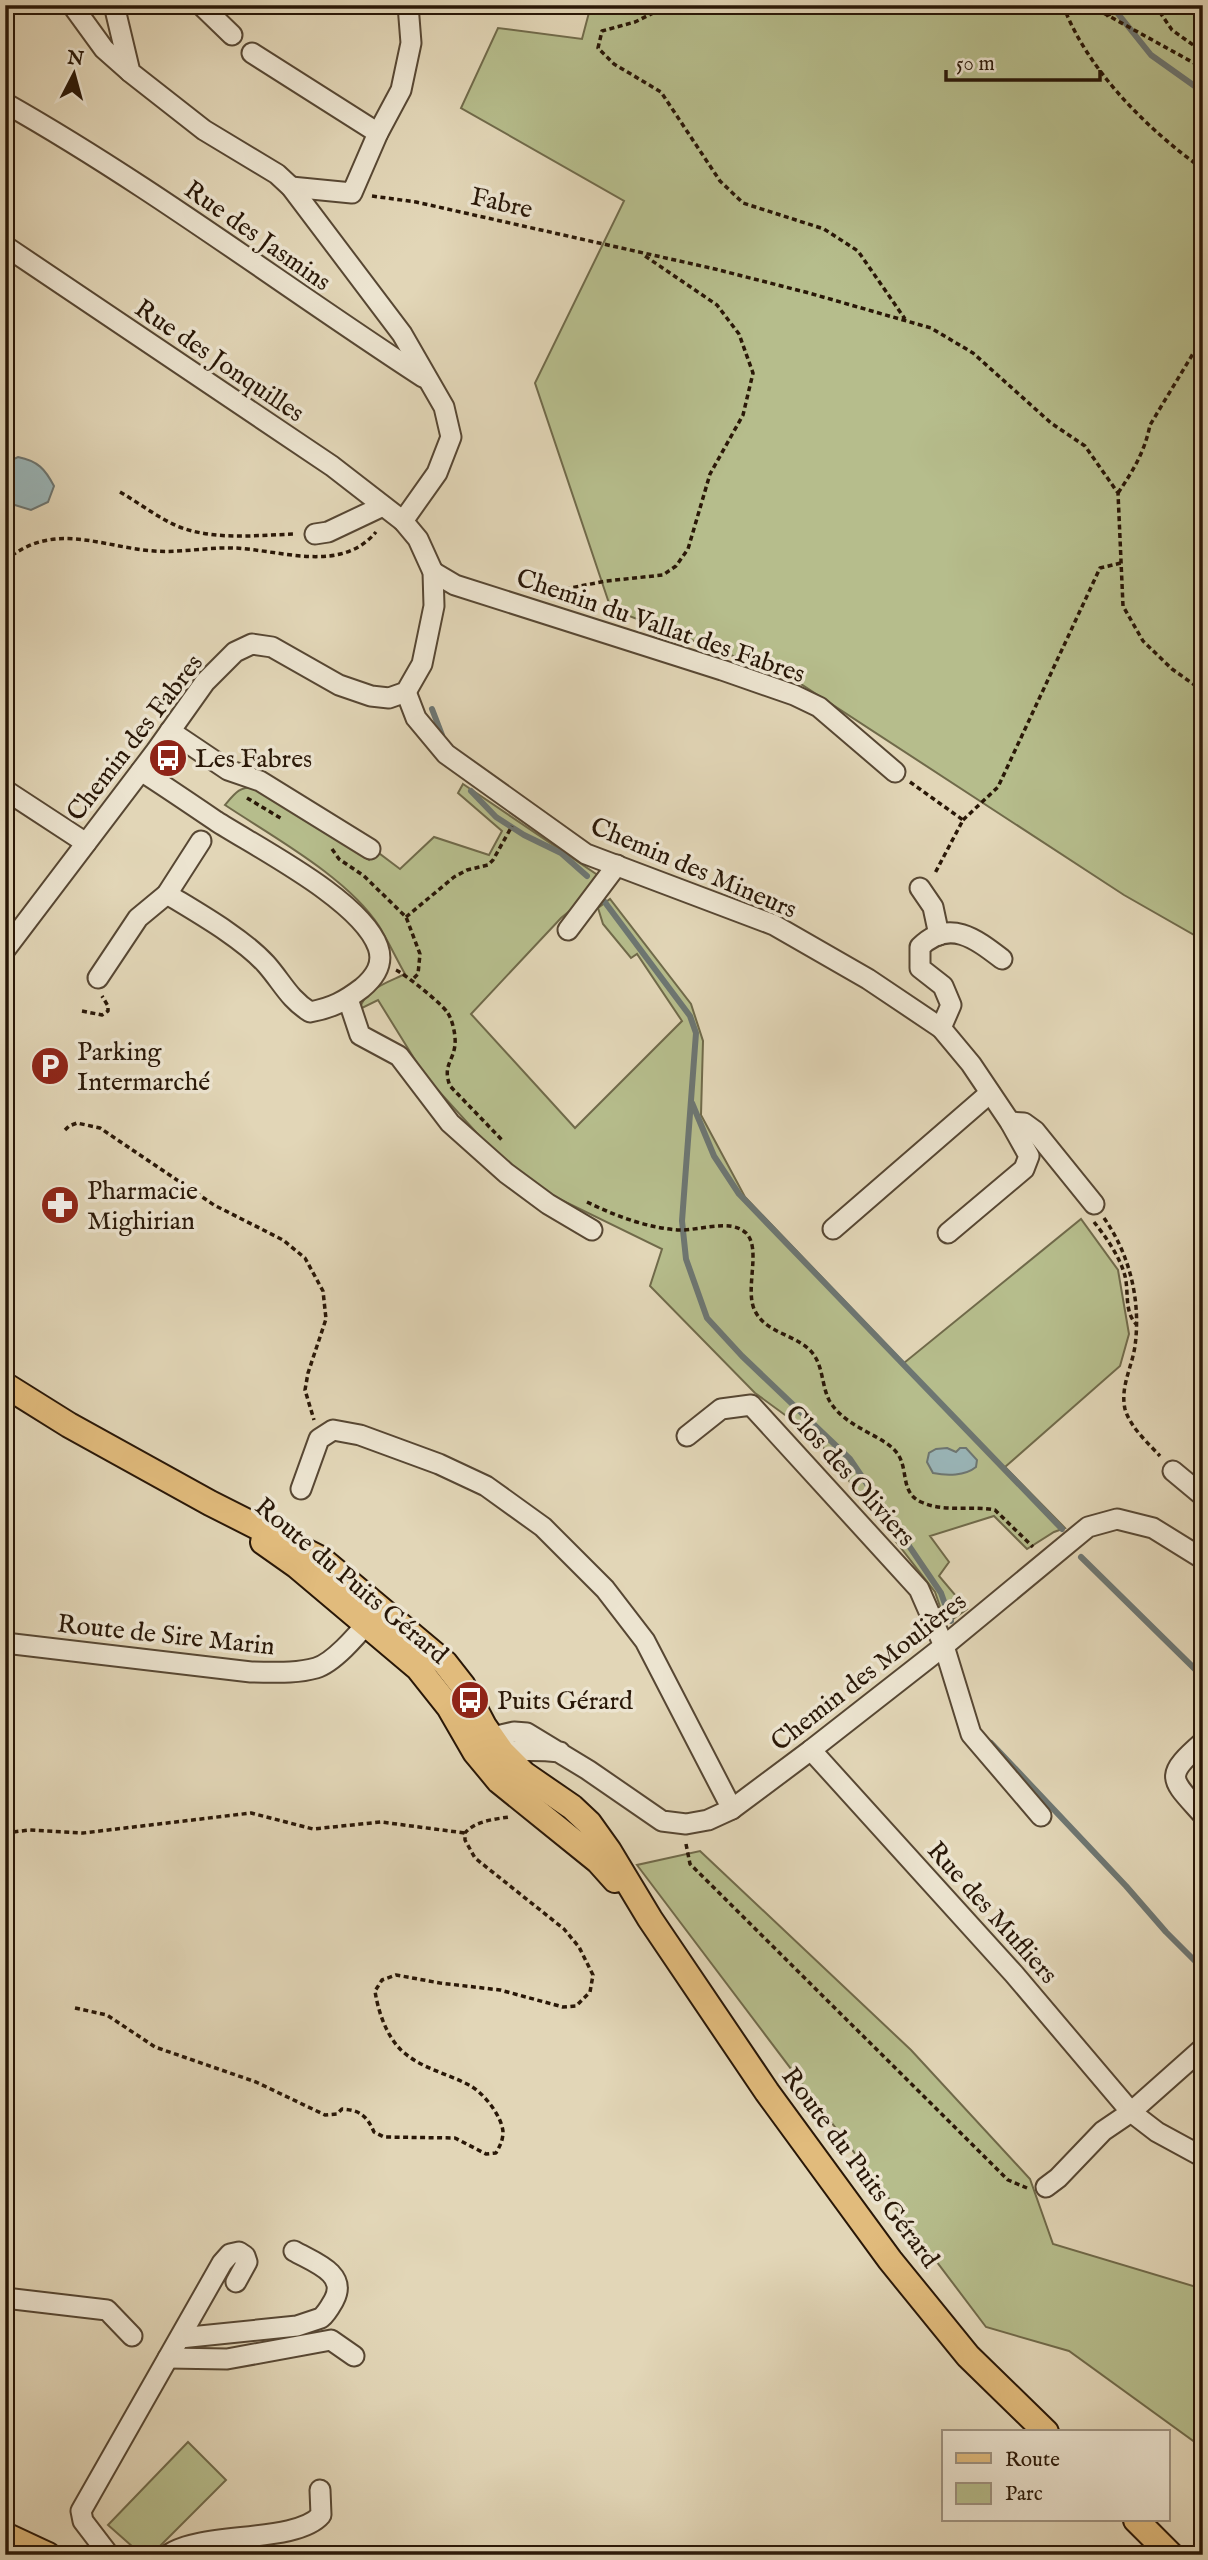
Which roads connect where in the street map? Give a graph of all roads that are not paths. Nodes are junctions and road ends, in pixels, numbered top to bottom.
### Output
1 (72, 5) edge
2 (114, 5) edge
3 (201, 5) edge
4 (408, 5) edge
5 (232, 36) dead end
6 (252, 53) dead end
7 (130, 72) junction
8 (5, 103) edge
9 (378, 132) junction
10 (291, 187) junction
11 (5, 246) edge
12 (426, 379) junction
13 (383, 506) junction
14 (403, 521) junction
15 (315, 534) road end
16 (433, 572) junction
17 (406, 692) junction
18 (170, 732) junction
19 (141, 771) junction
20 (895, 772) road end
21 (5, 790) edge
22 (201, 841) dead end
23 (86, 843) junction
24 (370, 849) dead end
25 (617, 865) junction
26 (923, 890) road end
27 (167, 894) junction
28 (568, 930) dead end
29 (939, 935) junction
30 (5, 950) edge
31 (1002, 959) dead end
32 (98, 978) road end
33 (348, 999) junction
34 (941, 1028) junction
35 (990, 1093) junction
36 (1010, 1122) junction
37 (1090, 1209) road end
38 (834, 1229) dead end
39 (592, 1230) dead end
40 (948, 1233) dead end
41 (5, 1385) edge
42 (687, 1436) dead end
43 (1173, 1471) road end
44 (302, 1489) dead end
45 (1203, 1496) edge
46 (1203, 1559) edge
47 (373, 1616) junction
48 (5, 1643) edge
49 (944, 1646) junction
50 (1203, 1742) edge
51 (492, 1750) junction
52 (811, 1750) junction
53 (732, 1809) junction
54 (1203, 1815) edge
55 (1041, 1816) dead end
56 (650, 1919) junction
57 (1203, 2048) edge
58 (1131, 2112) junction
59 (1203, 2157) edge
60 (1045, 2187) road end
61 (293, 2251) dead end
62 (236, 2282) dead end
63 (5, 2298) edge
64 (132, 2336) dead end
65 (180, 2338) junction
66 (354, 2356) dead end
67 (168, 2358) junction
68 (1044, 2430) edge
69 (320, 2490) dead end
70 (1138, 2522) edge
71 (5, 2535) edge
72 (48, 2555) edge
73 (109, 2555) edge
74 (168, 2555) edge
75 (1171, 2555) edge

1 - 7 street
2 - 7 street
3 - 5 street
4 - 9 street
6 - 9 street
7 - 10 street
8 - 12 street, Rue des Jasmins
9 - 10 street
10 - 12 street
11 - 13 street, Rue des Jonquilles
12 - 14 street
13 - 14 street, Rue des Jonquilles
13 - 15 street
14 - 16 street
16 - 17 street
16 - 20 street, Chemin du Vallat des Fabres
17 - 18 street, Chemin des Fabres
17 - 25 street, Chemin des Mineurs
18 - 19 street, Chemin des Fabres
18 - 24 street
19 - 23 street, Chemin des Fabres
19 - 33 street
21 - 23 street
22 - 27 street
23 - 30 street, Chemin des Fabres
25 - 28 street
25 - 34 street, Chemin des Mineurs
26 - 29 street
27 - 32 street
27 - 33 street
29 - 31 street
29 - 34 street
33 - 39 street
34 - 35 street, Chemin des Mineurs
35 - 36 street, Chemin des Mineurs
35 - 38 street
36 - 37 street
36 - 40 street, Chemin des Mineurs
41 - 47 main road, Route du Puits Gérard
42 - 49 street, Clos des Oliviers
43 - 45 street
44 - 53 street
46 - 49 street, Chemin des Moulières
47 - 48 street, Route de Sire Marin
47 - 51 main road, Route du Puits Gérard
49 - 52 street, Chemin des Moulières
49 - 55 street
50 - 54 street
51 - 53 street, Chemin des Moulières
51 - 56 main road, Route du Puits Gérard
51 - 56 main road, Route du Puits Gérard
52 - 53 street, Chemin des Moulières
52 - 58 street, Rue des Mufliers
56 - 68 main road, Route du Puits Gérard
57 - 58 street
58 - 59 street, Rue des Mufliers
58 - 60 street
61 - 65 street
62 - 65 street
63 - 64 street
65 - 67 street
66 - 67 street
67 - 73 street
69 - 74 street
70 - 75 main road
71 - 72 main road

